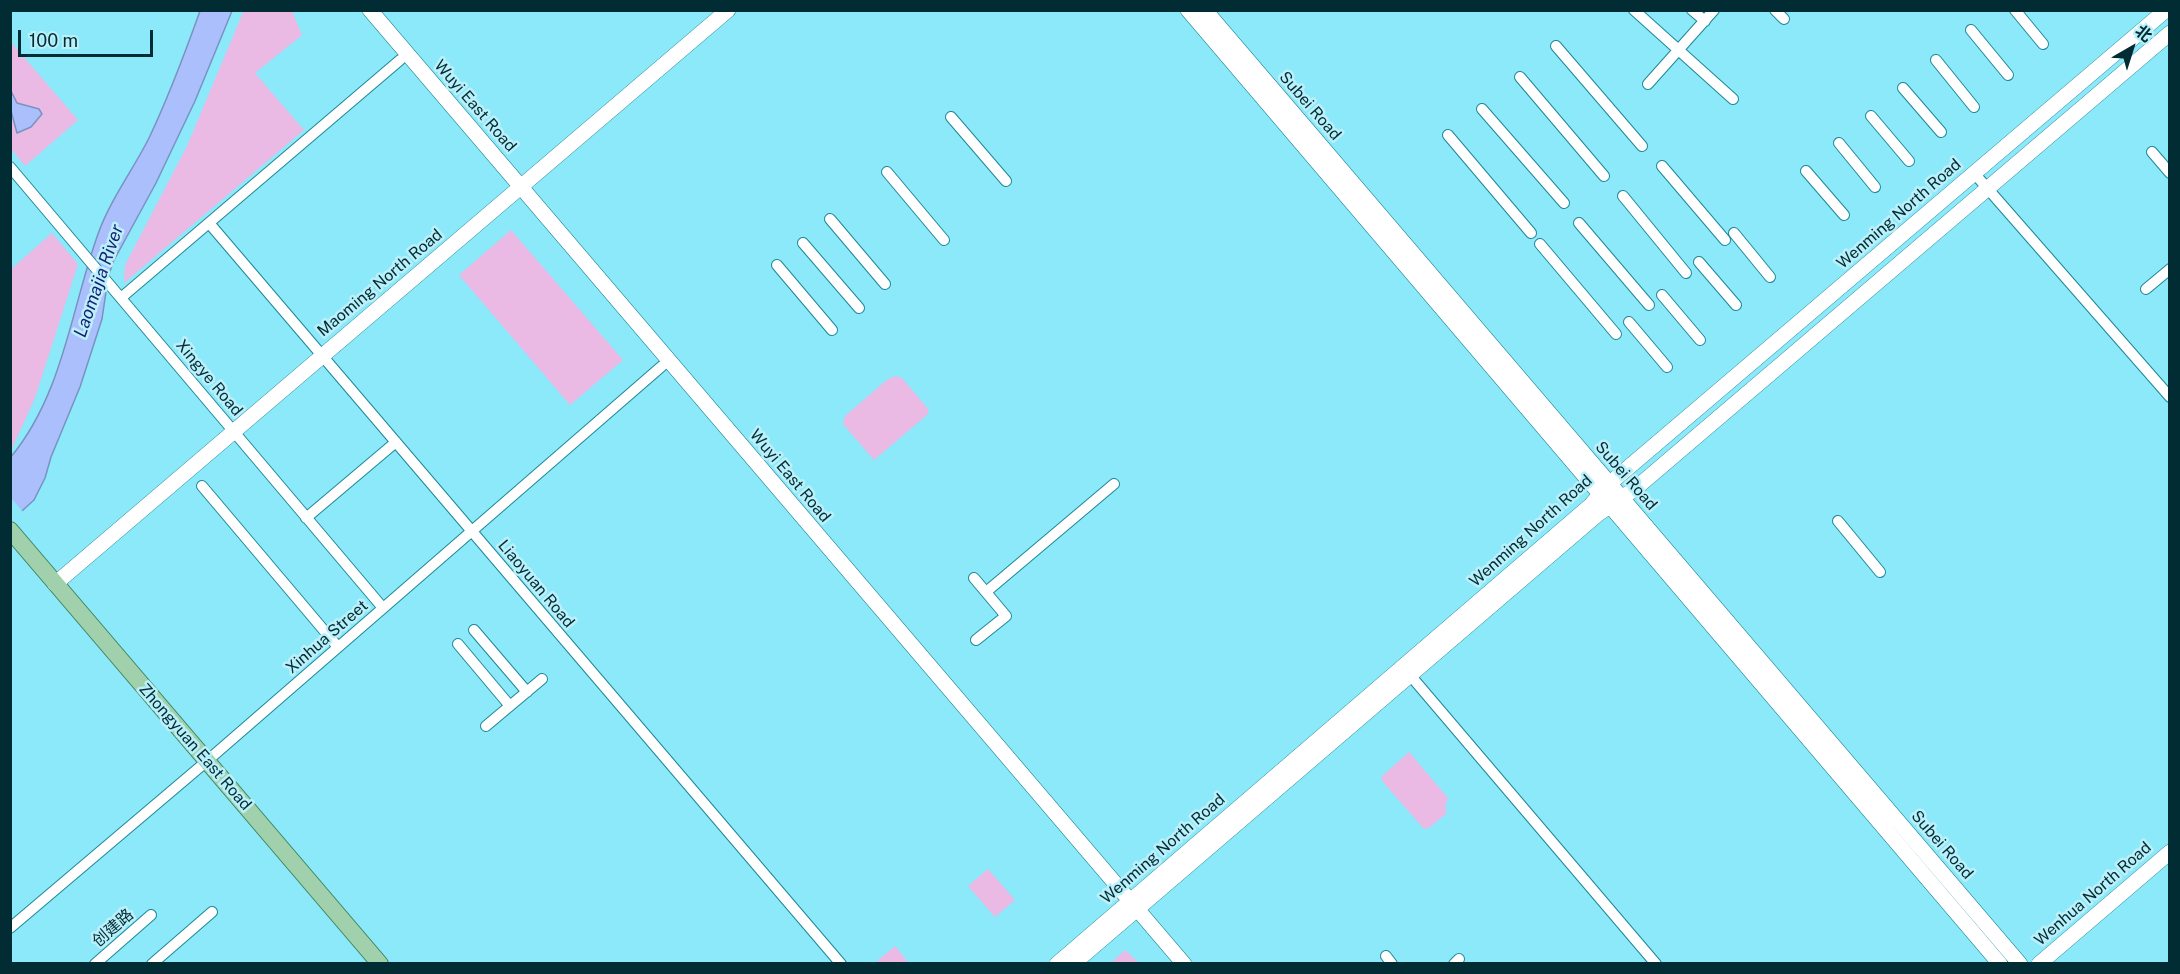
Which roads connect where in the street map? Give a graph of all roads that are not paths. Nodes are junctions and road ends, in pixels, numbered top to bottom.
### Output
1 (359, 10) edge
2 (370, 10) edge
3 (728, 10) edge
4 (1188, 10) edge
5 (1205, 10) edge
6 (1634, 10) edge
7 (1692, 10) edge
8 (1714, 10) edge
9 (1775, 10) edge
10 (2015, 10) edge
11 (2166, 10) edge
12 (1784, 19) dead end
13 (1705, 21) junction
14 (1971, 30) dead end
15 (2169, 33) edge
16 (2043, 44) dead end
17 (1556, 46) dead end
18 (1678, 50) junction
19 (400, 60) junction
20 (1935, 60) dead end
21 (2008, 75) dead end
22 (1520, 77) dead end
23 (1648, 84) dead end
24 (1903, 88) dead end
25 (1733, 99) dead end
26 (1974, 107) dead end
27 (1482, 109) dead end
28 (1871, 116) dead end
29 (951, 117) dead end
30 (1941, 132) dead end
31 (1448, 135) dead end
32 (1839, 144) dead end
33 (1642, 146) dead end
34 (2151, 152) dead end
35 (1909, 160) dead end
36 (1662, 166) dead end
37 (10, 167) edge
38 (1806, 171) dead end
39 (887, 172) dead end
40 (1974, 173) junction
41 (2169, 173) edge
42 (1604, 176) dead end
43 (1006, 181) dead end
44 (1875, 187) dead end
45 (1987, 188) junction
46 (517, 190) junction
47 (1623, 196) dead end
48 (1564, 203) dead end
49 (1844, 215) dead end
50 (830, 219) dead end
51 (209, 223) junction
52 (1579, 223) dead end
53 (1531, 233) dead end
54 (944, 240) dead end
55 (803, 243) dead end
56 (1540, 244) dead end
57 (1699, 262) dead end
58 (777, 265) dead end
59 (2169, 269) edge
60 (1686, 273) dead end
61 (1770, 276) dead end
62 (885, 284) dead end
63 (2146, 289) dead end
64 (1662, 295) dead end
65 (122, 297) junction
66 (1649, 305) dead end
67 (1736, 305) dead end
68 (858, 308) dead end
69 (1629, 322) dead end
70 (832, 330) dead end
71 (1616, 334) dead end
72 (1700, 340) dead end
73 (322, 356) junction
74 (662, 366) junction
75 (1667, 367) dead end
76 (2169, 397) edge
77 (234, 432) junction
78 (396, 442) junction
79 (1114, 484) dead end
80 (202, 486) dead end
81 (1610, 496) junction
82 (306, 518) junction
83 (1838, 521) dead end
84 (10, 530) edge
85 (472, 531) junction
86 (10, 547) edge
87 (1880, 572) dead end
88 (974, 578) dead end
89 (55, 584) junction
90 (986, 592) junction
91 (383, 608) junction
92 (474, 630) dead end
93 (976, 640) dead end
94 (458, 644) dead end
95 (338, 647) junction
96 (1410, 675) junction
97 (542, 679) dead end
98 (526, 692) junction
99 (510, 706) junction
100 (486, 726) dead end
101 (203, 765) junction
102 (2169, 852) edge
103 (2169, 864) edge
104 (1131, 908) junction
105 (212, 912) dead end
106 (151, 915) dead end
107 (10, 928) edge
108 (95, 963) edge
109 (152, 963) edge
110 (365, 963) edge
111 (380, 963) edge
112 (841, 963) edge
113 (1057, 963) edge
114 (1073, 963) edge
115 (1172, 963) edge
116 (1184, 963) edge
117 (1656, 963) edge
118 (2000, 963) edge
119 (2020, 963) edge
120 (2039, 963) edge
121 (2053, 963) edge

1 - 19 street, Wuyi East Road
2 - 46 street, Wuyi East Road
3 - 46 street, Maoming North Road
4 - 81 street, Subei Road
5 - 81 street, Subei Road
6 - 18 street
7 - 13 street
8 - 13 street
9 - 12 street
10 - 16 street
11 - 40 street, Wenming North Road
13 - 18 street
14 - 21 street
15 - 45 street, Wenming North Road
17 - 33 street
18 - 23 street
18 - 25 street
19 - 46 street, Wuyi East Road
19 - 51 street
20 - 26 street
22 - 42 street
24 - 30 street
27 - 48 street
28 - 35 street
29 - 43 street
31 - 53 street
32 - 44 street
34 - 41 street
36 - 61 street
37 - 65 street, Xingye Road
38 - 49 street
39 - 54 street
40 - 45 street
40 - 81 street, Wenming North Road
45 - 76 street
45 - 81 street, Wenming North Road
46 - 73 street, Maoming North Road
46 - 74 street, Wuyi East Road
46 - 104 street, Wuyi East Road
47 - 60 street
50 - 62 street
51 - 65 street
51 - 73 street, Liaoyuan Road
52 - 66 street
55 - 68 street
56 - 71 street
57 - 67 street
58 - 70 street
59 - 63 street
64 - 72 street
65 - 77 street, Xingye Road
69 - 75 street
73 - 77 street, Maoming North Road
73 - 78 street, Liaoyuan Road
74 - 85 street, Xinhua Street
74 - 104 street, Wuyi East Road
77 - 82 street, Xingye Road
77 - 89 street, Maoming North Road
78 - 82 street
78 - 85 street, Liaoyuan Road
79 - 90 street
80 - 95 street
81 - 96 street, Wenming North Road
81 - 104 street, Wenming North Road
81 - 118 street, Subei Road
81 - 119 street, Subei Road
82 - 91 street, Xingye Road
83 - 87 street
84 - 89 main road, Zhongyuan East Road
85 - 91 street, Xinhua Street
85 - 112 street, Liaoyuan Road
86 - 101 main road, Zhongyuan East Road
88 - 90 street
89 - 101 main road, Zhongyuan East Road
90 - 93 street
91 - 95 street, Xinhua Street
92 - 98 street
94 - 99 street
95 - 101 street, Xinhua Street
96 - 104 street, Wenming North Road
96 - 117 street
97 - 98 street
98 - 99 street
99 - 100 street
101 - 107 street, Xinhua Street
101 - 110 main road, Zhongyuan East Road
101 - 111 main road, Zhongyuan East Road
102 - 120 street, Wenhua North Road
103 - 121 street, Wenhua North Road
104 - 113 street, Wenming North Road
104 - 114 street, Wenming North Road
104 - 115 street, Wuyi East Road
104 - 116 street, Wuyi East Road
105 - 109 street
106 - 108 street, 创建路

